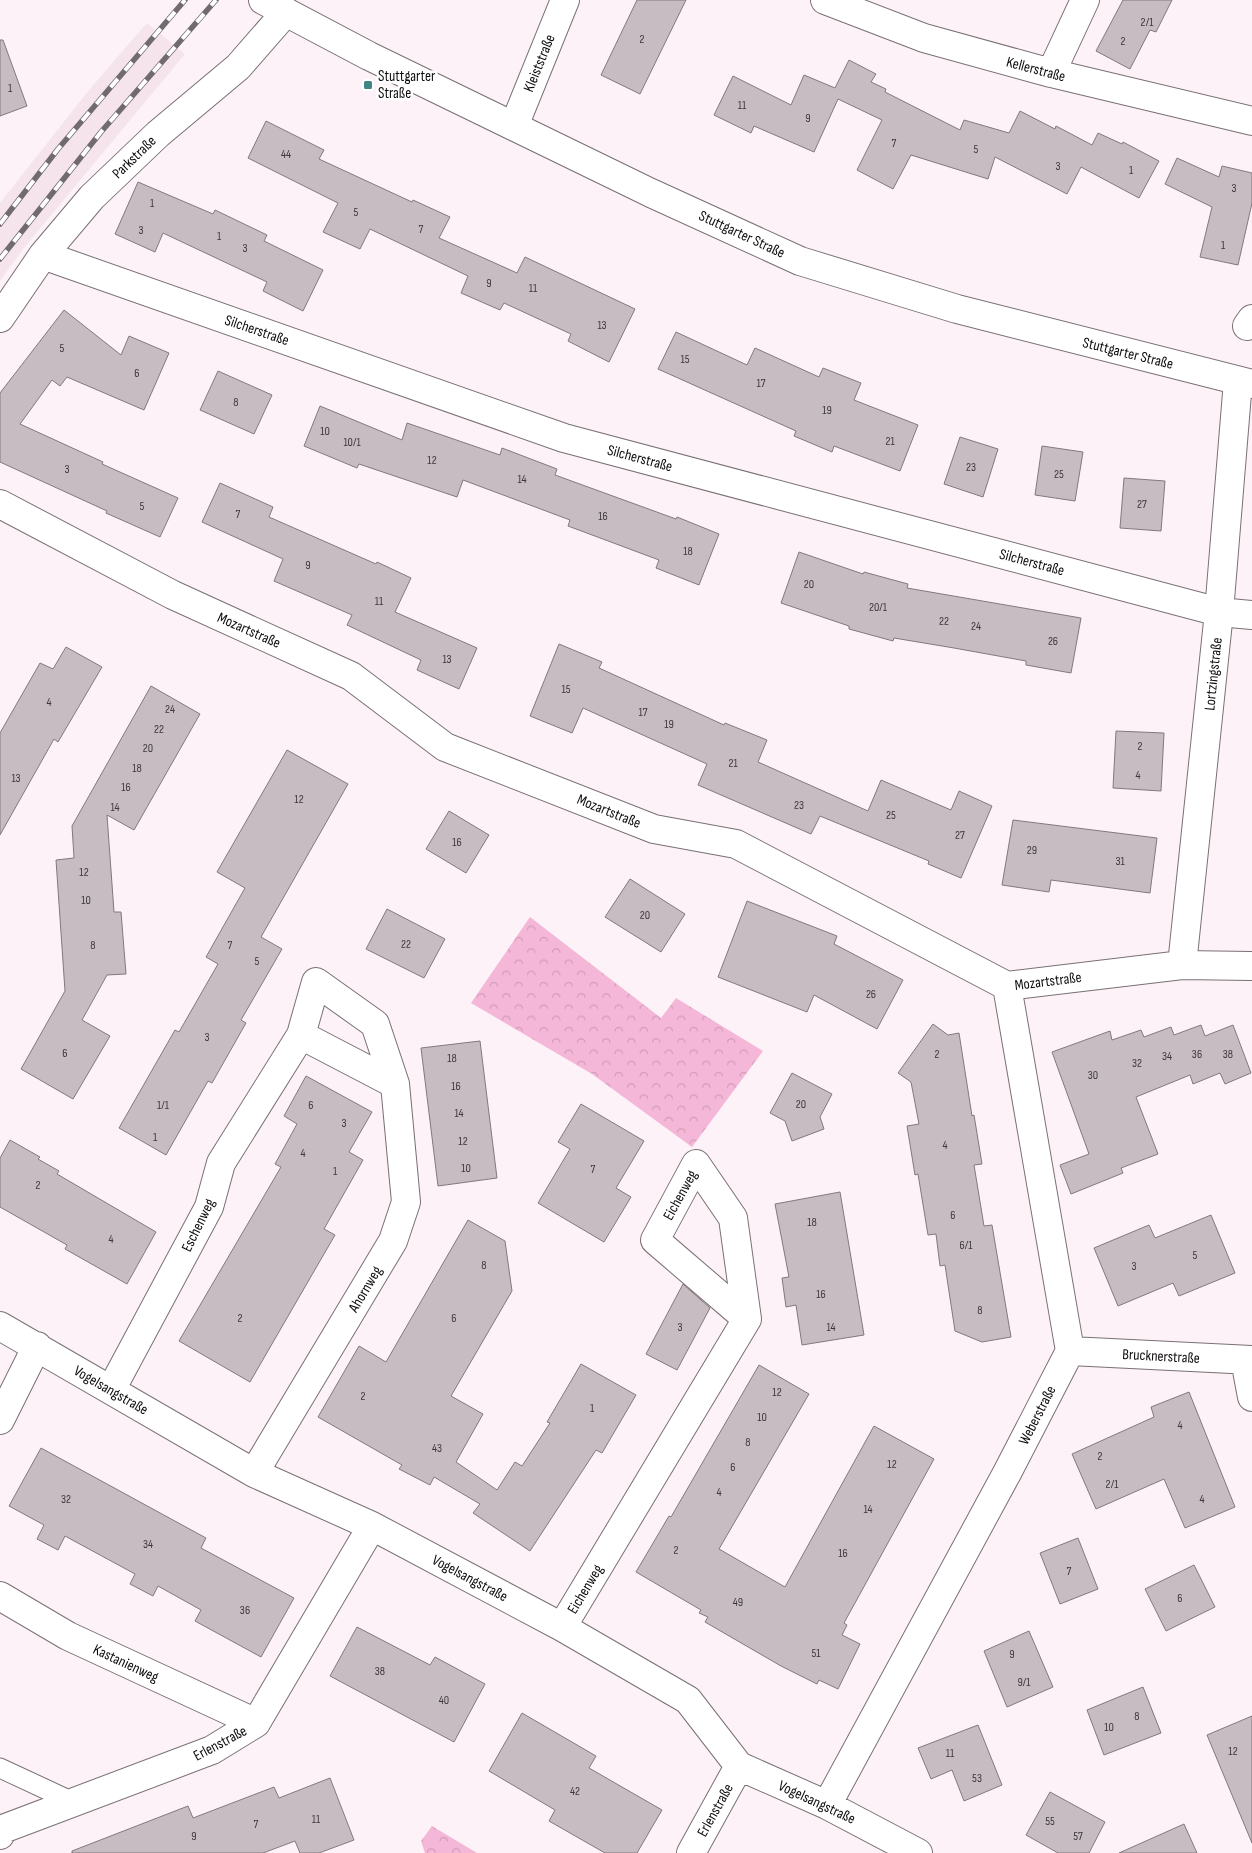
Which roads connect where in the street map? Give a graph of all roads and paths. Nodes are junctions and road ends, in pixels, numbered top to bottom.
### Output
1 (565, 0) edge
2 (825, 0) edge
3 (1085, 0) edge
4 (275, 6) edge
5 (1051, 73) junction
6 (1252, 121) edge
7 (514, 126) junction
8 (43, 255) junction
9 (0, 318) edge
10 (1245, 383) edge
11 (0, 504) edge
12 (1219, 612) junction
13 (1252, 615) edge
14 (1182, 965) junction
15 (1252, 966) edge
16 (1007, 986) junction
17 (300, 1035) junction
18 (395, 1084) junction
19 (747, 1319) junction
20 (0, 1326) edge
21 (37, 1346) junction
22 (1070, 1351) junction
23 (1249, 1360) edge
24 (111, 1390) junction
25 (1252, 1397) edge
26 (0, 1420) edge
27 (254, 1473) junction
28 (372, 1526) junction
29 (0, 1596) edge
30 (562, 1627) junction
31 (256, 1723) junction
32 (738, 1766) junction
33 (0, 1768) edge
34 (73, 1802) junction
35 (827, 1805) junction
36 (0, 1835) edge
37 (691, 1853) edge
38 (918, 1853) edge

1 - 7 street, Kleiststraße
2 - 5 street, Kellerstraße
3 - 5 street
4 - 7 street, Stuttgarter Straße
4 - 8 street, Parkstraße
5 - 6 street, Kellerstraße
7 - 10 street, Stuttgarter Straße
8 - 9 street, Parkstraße
8 - 12 street, Silcherstraße
10 - 12 street, Lortzingstraße
11 - 16 street, Mozartstraße
12 - 13 street, Silcherstraße
12 - 14 street, Lortzingstraße
14 - 15 street, Mozartstraße
14 - 16 street, Mozartstraße
16 - 22 street
17 - 18 street
17 - 18 street, Ahornweg
17 - 24 street, Eschenweg
18 - 27 street, Ahornweg
19 - 19 street, Eichenweg
19 - 30 street, Eichenweg
20 - 21 street, Vogelsangstraße
21 - 24 street, Vogelsangstraße
21 - 26 street
22 - 23 street, Brucknerstraße
22 - 35 street, Weberstraße
23 - 25 street
24 - 27 street, Vogelsangstraße
27 - 28 street, Vogelsangstraße
28 - 30 street, Vogelsangstraße
28 - 31 street, Erlenstraße
29 - 31 street, Kastanienweg
30 - 32 street, Vogelsangstraße
31 - 34 street, Erlenstraße
32 - 35 street, Vogelsangstraße
32 - 37 street, Erlenstraße
33 - 34 lane
34 - 36 street, Erlenstraße
35 - 38 street, Vogelsangstraße

